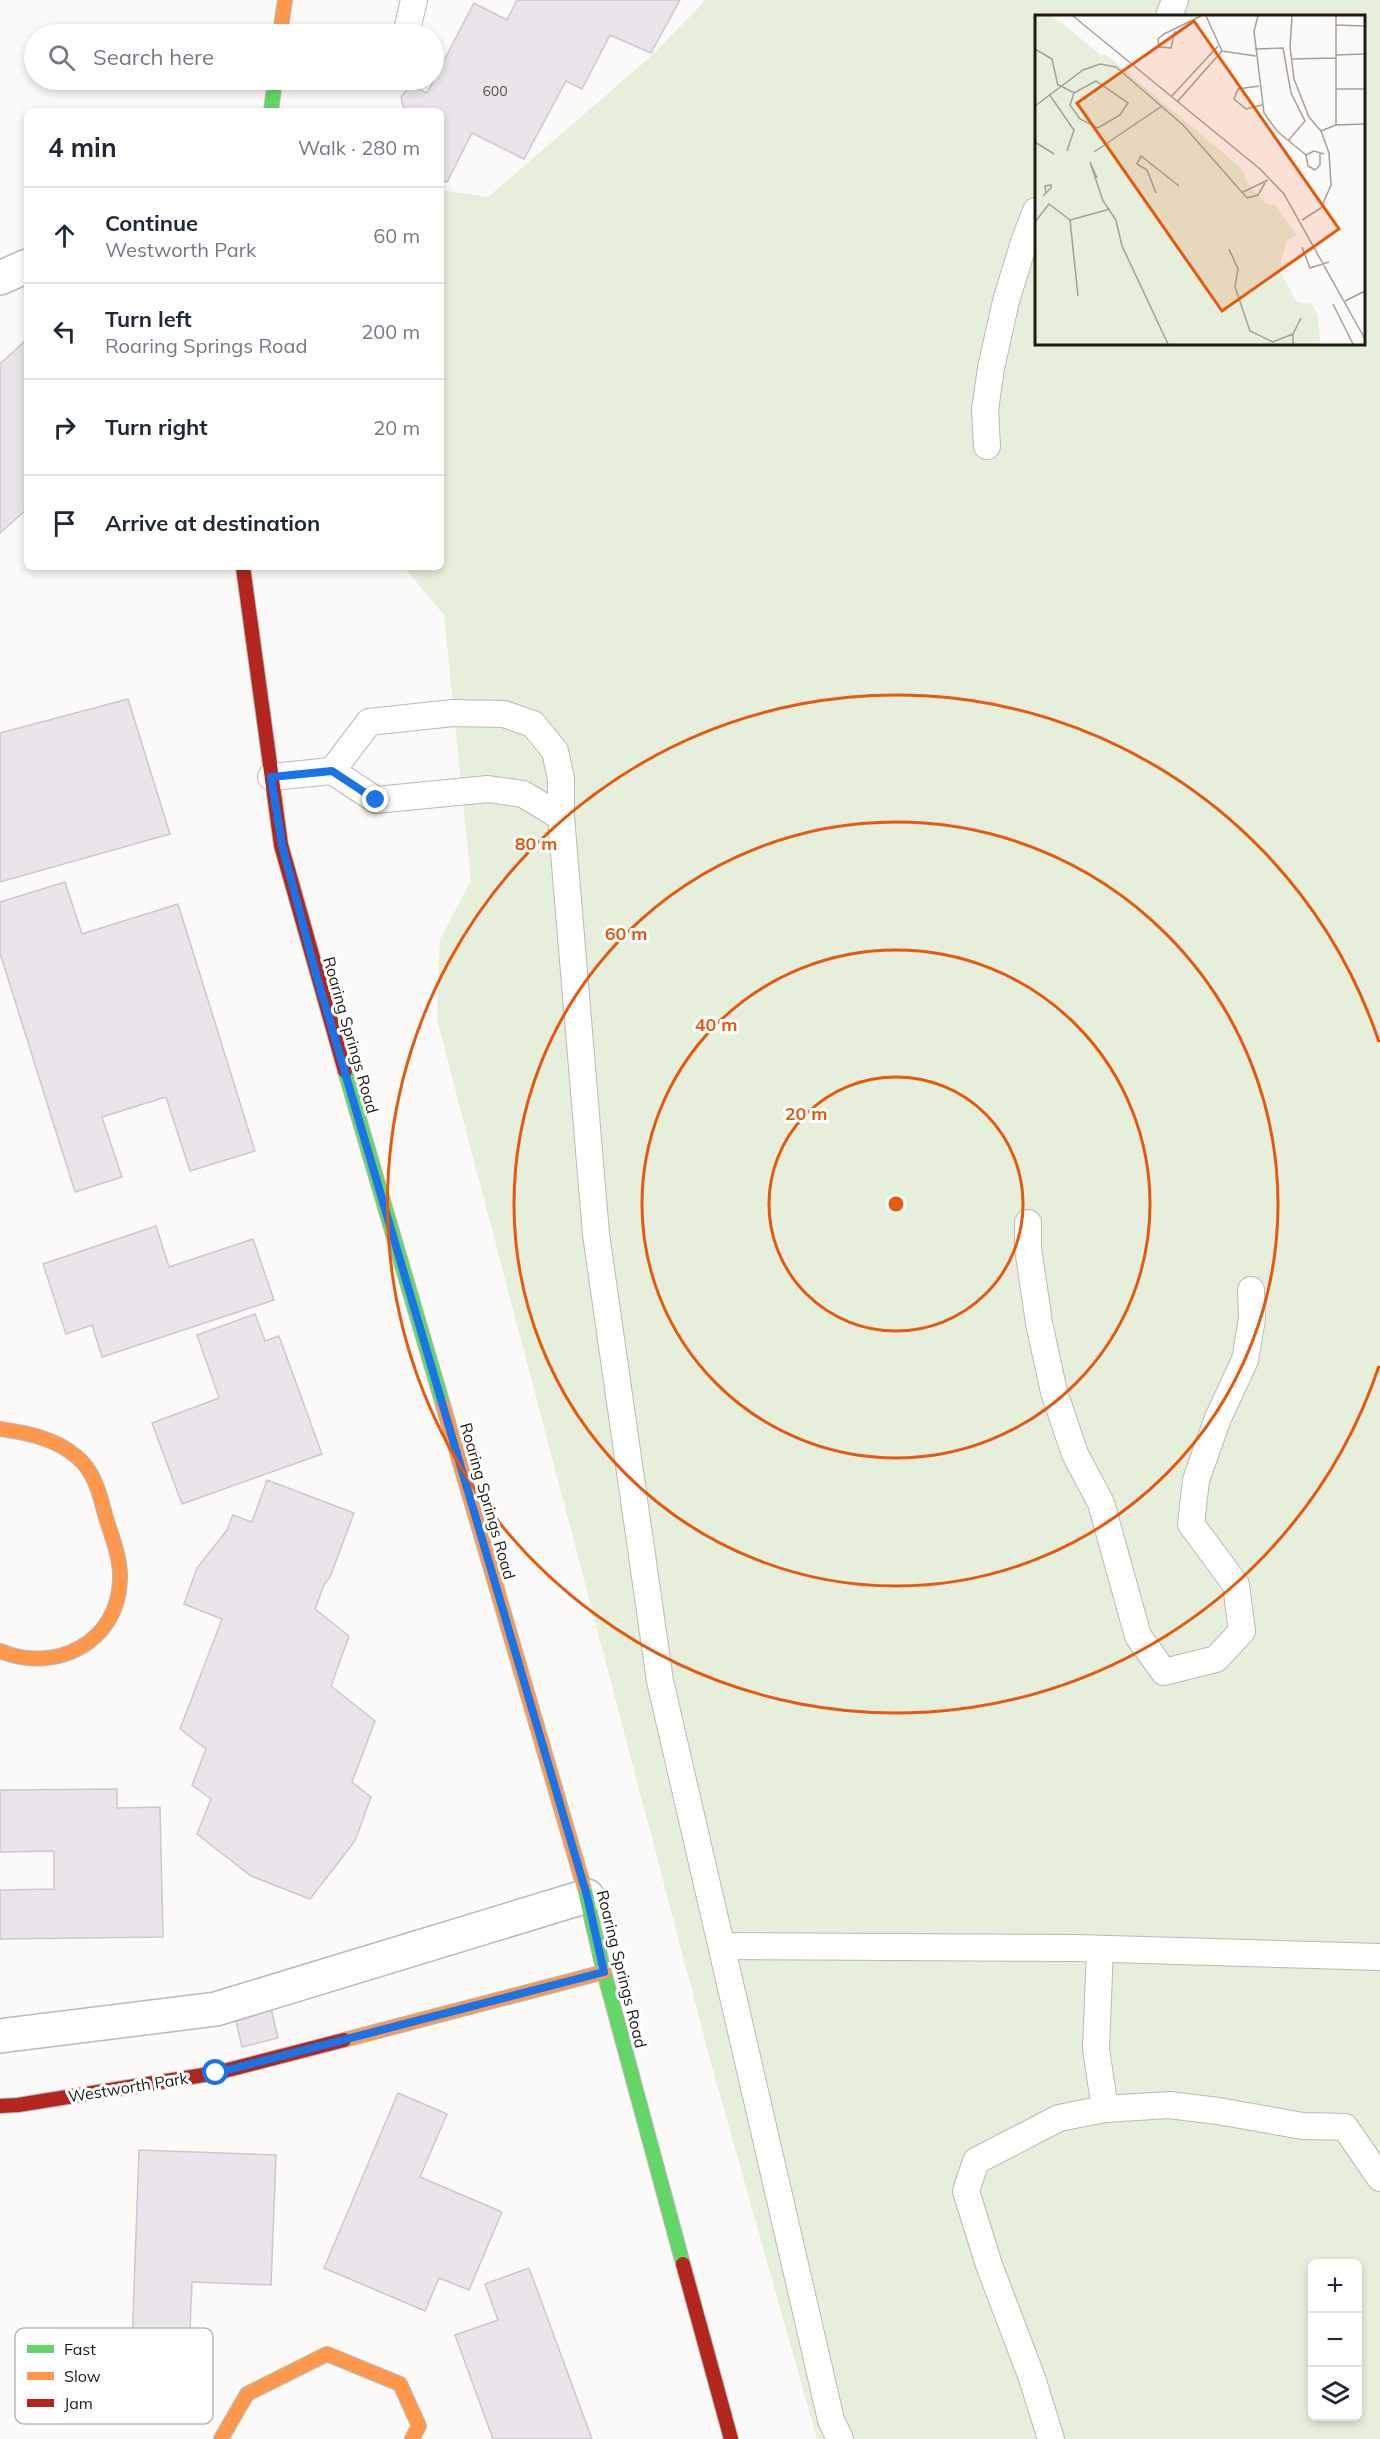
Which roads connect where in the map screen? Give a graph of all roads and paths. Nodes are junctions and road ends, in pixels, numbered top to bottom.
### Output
1 (285, 0) edge
2 (414, 0) edge
3 (1175, 0) edge
4 (1169, 15) edge
5 (281, 24) edge
6 (408, 24) edge
7 (274, 90) edge
8 (271, 108) edge
9 (1035, 214) edge
10 (24, 267) edge
11 (0, 278) edge
12 (987, 446) dead end
13 (243, 570) edge
14 (332, 771) junction
15 (271, 777) junction
16 (561, 817) junction
17 (1028, 1222) dead end
18 (1251, 1290) dead end
19 (0, 1429) edge
20 (0, 1651) edge
21 (587, 1896) junction
22 (722, 1946) junction
23 (1100, 1949) junction
24 (1380, 1957) edge
25 (604, 1972) junction
26 (0, 2036) edge
27 (0, 2106) edge
28 (1105, 2109) junction
29 (1380, 2178) edge
30 (220, 2439) edge
31 (412, 2439) edge
32 (732, 2439) edge
33 (840, 2439) edge
34 (1051, 2439) edge

1 - 5 street
2 - 6 lane
3 - 4 lane
7 - 8 street
9 - 12 lane
10 - 11 street
13 - 15 street, Roaring Springs Road
14 - 15 lane
14 - 16 lane
14 - 16 lane
15 - 21 street, Roaring Springs Road
16 - 22 lane
17 - 18 lane
19 - 20 street
21 - 25 street, Roaring Springs Road
21 - 26 street
22 - 23 lane
22 - 33 lane
23 - 24 lane
23 - 28 lane
25 - 27 street, Westworth Park
25 - 32 street, Roaring Springs Road
28 - 29 lane
28 - 34 lane
30 - 31 street

